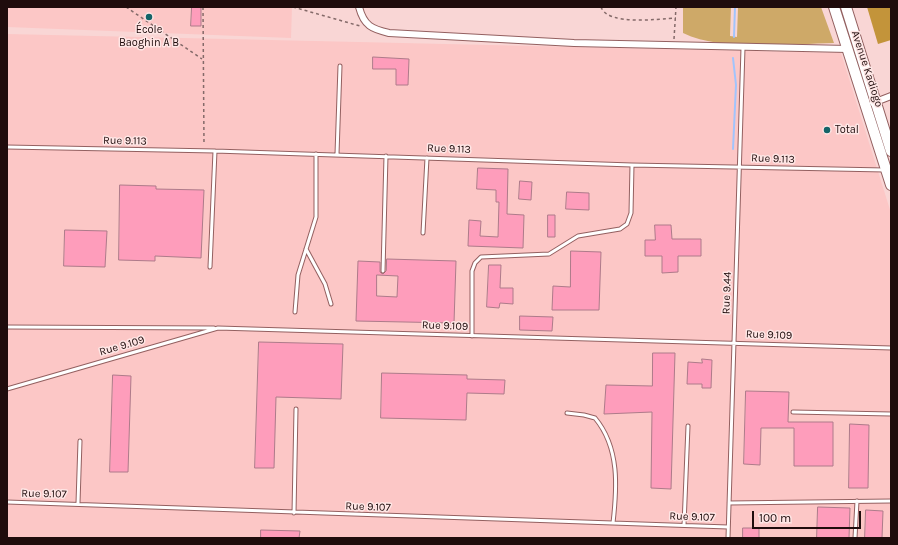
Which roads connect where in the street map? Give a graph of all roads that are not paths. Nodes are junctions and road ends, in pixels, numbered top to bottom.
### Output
1 (359, 7) edge
2 (834, 7) edge
3 (846, 7) edge
4 (743, 48) junction
5 (848, 49) junction
6 (340, 66) dead end
7 (891, 96) edge
8 (876, 101) junction
9 (866, 105) junction
10 (7, 148) edge
11 (215, 151) junction
12 (891, 152) edge
13 (316, 154) junction
14 (336, 154) junction
15 (386, 156) junction
16 (427, 158) junction
17 (632, 165) junction
18 (740, 167) junction
19 (889, 170) edge
20 (891, 185) edge
21 (423, 233) dead end
22 (306, 249) junction
23 (210, 267) dead end
24 (383, 271) dead end
25 (331, 304) dead end
26 (295, 312) dead end
27 (7, 327) edge
28 (218, 328) junction
29 (472, 336) junction
30 (734, 343) junction
31 (891, 348) edge
32 (7, 389) edge
33 (296, 409) dead end
34 (793, 412) dead end
35 (567, 413) dead end
36 (891, 414) edge
37 (688, 426) dead end
38 (80, 441) dead end
39 (857, 500) junction
40 (891, 501) edge
41 (7, 502) edge
42 (78, 503) junction
43 (730, 503) junction
44 (294, 513) junction
45 (613, 523) junction
46 (684, 525) junction
47 (728, 527) junction
48 (728, 538) edge
49 (855, 538) edge

1 - 4 street
2 - 5 highway, Avenue Kadiogo
3 - 8 highway, Avenue Kadiogo
4 - 5 street
4 - 18 lane, Rue 9.44
5 - 9 highway, Avenue Kadiogo
6 - 14 lane
7 - 8 street
8 - 9 street
8 - 12 highway, Avenue Kadiogo
9 - 19 highway, Avenue Kadiogo
10 - 11 lane, Rue 9.113
11 - 13 lane, Rue 9.113
11 - 23 lane
13 - 14 lane, Rue 9.113
13 - 22 lane
14 - 15 lane, Rue 9.113
15 - 16 lane, Rue 9.113
15 - 24 lane
16 - 17 lane, Rue 9.113
16 - 21 lane
17 - 18 lane, Rue 9.113
17 - 29 lane
18 - 19 lane, Rue 9.113
18 - 30 lane, Rue 9.44
19 - 20 highway, Avenue Kadiogo
22 - 25 lane
22 - 26 lane
27 - 28 lane
28 - 29 lane, Rue 9.109
28 - 32 lane, Rue 9.109
29 - 30 lane, Rue 9.109
30 - 31 lane, Rue 9.109
30 - 43 lane, Rue 9.44
33 - 44 lane
34 - 36 lane
35 - 45 lane
37 - 46 lane
38 - 42 lane
39 - 40 lane
39 - 43 lane
39 - 49 lane
41 - 42 lane, Rue 9.107
42 - 44 lane, Rue 9.107
43 - 47 lane, Rue 9.44
44 - 45 lane, Rue 9.107
45 - 46 lane, Rue 9.107
46 - 47 lane, Rue 9.107
47 - 48 lane, Rue 9.44

